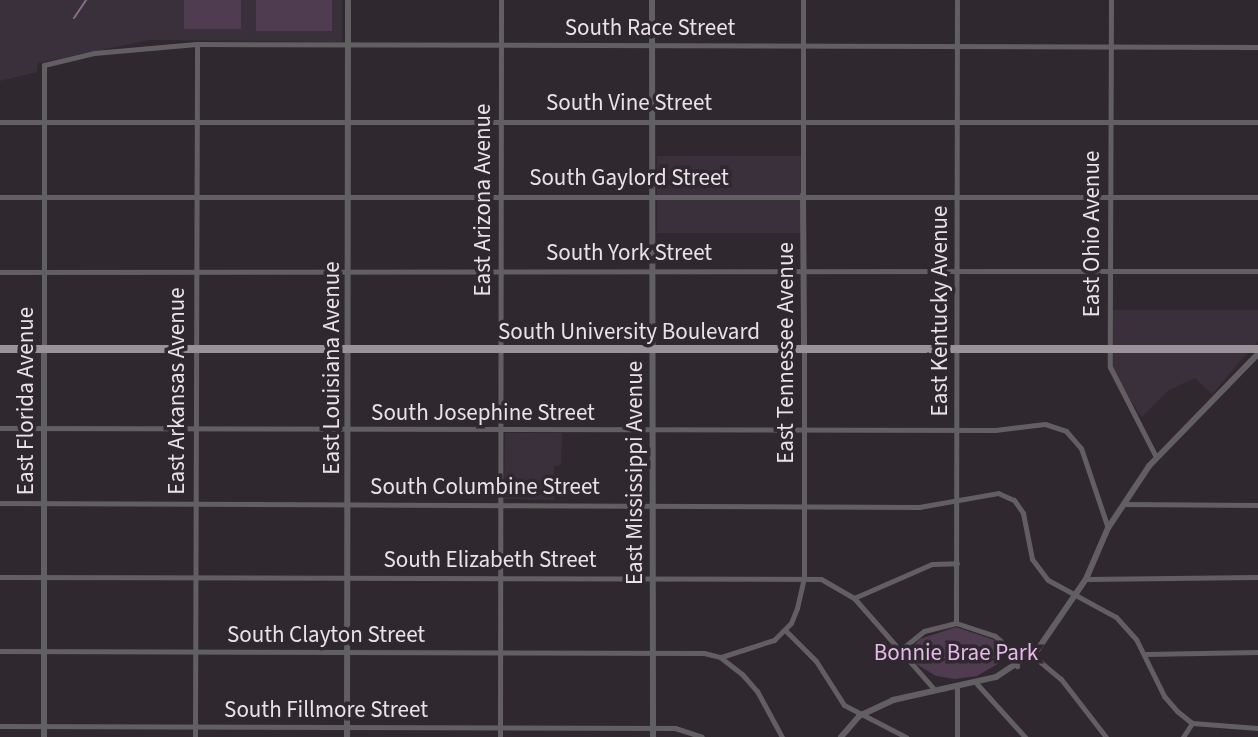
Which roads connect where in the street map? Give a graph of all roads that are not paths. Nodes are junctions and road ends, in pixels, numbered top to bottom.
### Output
1 (348, 0) edge
2 (501, 0) edge
3 (652, 0) edge
4 (803, 0) edge
5 (957, 0) edge
6 (1111, 0) edge
7 (197, 44) junction
8 (349, 44) junction
9 (501, 46) junction
10 (652, 46) junction
11 (803, 46) junction
12 (957, 47) junction
13 (1111, 47) junction
14 (1258, 47) edge
15 (44, 65) joint
16 (350, 119) junction
17 (196, 120) junction
18 (501, 120) junction
19 (652, 121) junction
20 (0, 122) edge
21 (44, 122) junction
22 (804, 122) junction
23 (958, 122) junction
24 (1111, 122) junction
25 (1258, 122) edge
26 (44, 194) junction
27 (195, 194) junction
28 (349, 195) junction
29 (501, 195) junction
30 (652, 195) junction
31 (803, 195) junction
32 (0, 197) edge
33 (958, 197) junction
34 (1110, 197) junction
35 (1258, 197) edge
36 (194, 269) junction
37 (349, 270) junction
38 (43, 271) junction
39 (500, 271) junction
40 (652, 271) junction
41 (804, 271) junction
42 (957, 271) junction
43 (1110, 271) junction
44 (1258, 271) edge
45 (0, 272) edge
46 (0, 349) edge
47 (44, 349) junction
48 (196, 350) junction
49 (349, 350) junction
50 (1109, 350) junction
51 (500, 351) junction
52 (652, 351) junction
53 (804, 351) junction
54 (957, 351) junction
55 (1258, 352) edge
56 (0, 428) edge
57 (45, 428) junction
58 (197, 429) junction
59 (349, 430) junction
60 (500, 430) junction
61 (652, 430) junction
62 (804, 430) junction
63 (957, 430) junction
64 (1156, 457) junction
65 (957, 500) junction
66 (0, 503) edge
67 (44, 504) junction
68 (652, 504) junction
69 (1124, 504) junction
70 (195, 505) junction
71 (500, 505) junction
72 (1258, 505) edge
73 (349, 506) junction
74 (804, 506) junction
75 (1108, 528) junction
76 (957, 563) junction
77 (349, 576) junction
78 (0, 577) edge
79 (44, 577) junction
80 (1258, 577) edge
81 (194, 578) junction
82 (652, 578) junction
83 (804, 578) junction
84 (500, 579) junction
85 (1086, 579) junction
86 (1074, 597) junction
87 (854, 598) junction
88 (956, 622) junction
89 (785, 630) junction
90 (0, 652) edge
91 (44, 652) junction
92 (652, 652) junction
93 (898, 652) junction
94 (1258, 652) edge
95 (195, 653) junction
96 (348, 653) junction
97 (500, 654) junction
98 (1145, 654) junction
99 (1032, 655) junction
100 (720, 657) junction
101 (1017, 666) junction
102 (977, 684) junction
103 (957, 687) junction
104 (934, 689) junction
105 (859, 716) junction
106 (1192, 723) junction
107 (0, 726) edge
108 (44, 727) junction
109 (195, 727) junction
110 (347, 728) junction
111 (500, 728) junction
112 (1258, 728) edge
113 (653, 733) edge
114 (44, 737) edge
115 (195, 737) edge
116 (347, 737) edge
117 (500, 737) edge
118 (702, 737) edge
119 (782, 737) edge
120 (841, 737) edge
121 (905, 737) edge
122 (957, 737) edge
123 (1025, 737) edge
124 (1105, 737) edge
125 (1183, 737) edge

1 - 8 street, East Louisiana Avenue
2 - 9 street, East Arizona Avenue
3 - 10 street, East Mississippi Avenue
4 - 11 street, East Tennessee Avenue
5 - 12 street, East Kentucky Avenue
6 - 13 street, East Ohio Avenue
7 - 8 street, South Race Street
7 - 15 street, South Race Street
7 - 17 street, East Arkansas Avenue
8 - 9 street, South Race Street
8 - 16 street, East Louisiana Avenue
9 - 10 street, South Race Street
9 - 18 street, East Arizona Avenue
10 - 11 street, South Race Street
10 - 19 street, East Mississippi Avenue
11 - 12 street, South Race Street
11 - 22 street, East Tennessee Avenue
12 - 13 street, South Race Street
12 - 23 street, East Kentucky Avenue
13 - 14 street, South Race Street
13 - 24 street, East Ohio Avenue
15 - 21 street, East Florida Avenue
16 - 17 street, South Vine Street
16 - 18 street, South Vine Street
16 - 28 street, East Louisiana Avenue
17 - 21 street, South Vine Street
17 - 27 street, East Arkansas Avenue
18 - 19 street, South Vine Street
18 - 29 street, East Arizona Avenue
19 - 22 street, South Vine Street
19 - 30 street, East Mississippi Avenue
20 - 21 street, South Vine Street
21 - 26 street, East Florida Avenue
22 - 23 street, South Vine Street
22 - 31 street, East Tennessee Avenue
23 - 24 street, South Vine Street
23 - 33 street, East Kentucky Avenue
24 - 25 street, South Vine Street
24 - 34 street, East Ohio Avenue
26 - 27 street, South Gaylord Street
26 - 32 street, South Gaylord Street
26 - 38 street, East Florida Avenue
27 - 28 street, South Gaylord Street
27 - 36 street, East Arkansas Avenue
28 - 29 street, South Gaylord Street
28 - 37 street, East Louisiana Avenue
29 - 30 street, South Gaylord Street
29 - 39 street, East Arizona Avenue
30 - 31 street, South Gaylord Street
30 - 40 street, East Mississippi Avenue
31 - 33 street, South Gaylord Street
31 - 41 street, East Tennessee Avenue
33 - 34 street, South Gaylord Street
33 - 42 street, East Kentucky Avenue
34 - 35 street, South Gaylord Street
34 - 43 street, East Ohio Avenue
36 - 37 street, South York Street
36 - 38 street, South York Street
36 - 48 street, East Arkansas Avenue
37 - 39 street, South York Street
37 - 49 street, East Louisiana Avenue
38 - 45 street, South York Street
38 - 47 street, East Florida Avenue
39 - 40 street, South York Street
39 - 51 street, East Arizona Avenue
40 - 41 street, South York Street
40 - 52 street, East Mississippi Avenue
41 - 42 street, South York Street
41 - 53 street, East Tennessee Avenue
42 - 43 street, South York Street
42 - 54 street, East Kentucky Avenue
43 - 44 street, South York Street
43 - 50 street, East Ohio Avenue
46 - 47 main road, South University Boulevard
47 - 48 main road, South University Boulevard
47 - 57 street, East Florida Avenue
48 - 49 main road, South University Boulevard
48 - 58 street, East Arkansas Avenue
49 - 51 main road, South University Boulevard
49 - 59 street, East Louisiana Avenue
50 - 54 main road, South University Boulevard
50 - 55 main road, South University Boulevard
50 - 64 street, East Ohio Avenue
51 - 52 main road, South University Boulevard
51 - 60 street, East Arizona Avenue
52 - 53 main road, South University Boulevard
52 - 61 street, East Mississippi Avenue
53 - 54 main road, South University Boulevard
53 - 62 street, East Tennessee Avenue
54 - 63 street, East Kentucky Avenue
55 - 64 street
56 - 57 street, South Josephine Street
57 - 58 street, South Josephine Street
57 - 67 street, East Florida Avenue
58 - 59 street, South Josephine Street
58 - 70 street, East Arkansas Avenue
59 - 60 street, South Josephine Street
59 - 73 street, East Louisiana Avenue
60 - 61 street, South Josephine Street
60 - 71 street, East Arizona Avenue
61 - 62 street, South Josephine Street
61 - 68 street, East Mississippi Avenue
62 - 63 street, South Josephine Street
62 - 74 street, East Tennessee Avenue
63 - 65 street, East Kentucky Avenue
63 - 75 street, South Josephine Street
64 - 69 street
65 - 74 street, South Columbine Street
65 - 76 street, East Kentucky Avenue
65 - 86 street, South Columbine Street
66 - 67 street, South Columbine Street
67 - 70 street, South Columbine Street
67 - 79 street, East Florida Avenue
68 - 71 street, South Columbine Street
68 - 74 street, South Columbine Street
68 - 82 street, East Mississippi Avenue
69 - 72 street
69 - 75 street
70 - 73 street, South Columbine Street
70 - 81 street, East Arkansas Avenue
71 - 73 street, South Columbine Street
71 - 84 street, East Arizona Avenue
73 - 77 street, East Louisiana Avenue
74 - 83 street, East Tennessee Avenue
75 - 85 street
76 - 87 street
76 - 88 street, East Kentucky Avenue
77 - 81 street, South Elizabeth Street
77 - 84 street, South Elizabeth Street
77 - 96 street, East Louisiana Avenue
78 - 79 street, South Elizabeth Street
79 - 81 street, South Elizabeth Street
79 - 91 street, East Florida Avenue
80 - 85 street
81 - 95 street, East Arkansas Avenue
82 - 83 street, South Elizabeth Street
82 - 84 street, South Elizabeth Street
82 - 92 street, East Mississippi Avenue
83 - 87 street, South Elizabeth Street
83 - 89 street, East Tennessee Avenue
84 - 97 street, East Arizona Avenue
85 - 86 street
86 - 98 street
86 - 99 street
87 - 93 street, South Elizabeth Street
88 - 93 street
88 - 101 street
89 - 100 street
89 - 105 street
90 - 91 street, South Clayton Street
91 - 95 street, South Clayton Street
91 - 108 street, East Florida Avenue
92 - 97 street, South Clayton Street
92 - 100 street, South Clayton Street
92 - 113 street, East Mississippi Avenue
93 - 104 street, South Elizabeth Street
94 - 98 street
95 - 96 street, South Clayton Street
95 - 109 street, East Arkansas Avenue
96 - 97 street, South Clayton Street
96 - 110 street, East Louisiana Avenue
97 - 111 street, East Arizona Avenue
98 - 106 street
99 - 101 street
99 - 124 street
100 - 119 street
101 - 102 street
102 - 103 street
102 - 123 street
103 - 104 street
103 - 122 street
104 - 105 street
105 - 120 street
105 - 121 street
106 - 112 street
106 - 125 street
107 - 108 street, South Fillmore Street
108 - 109 street, South Fillmore Street
108 - 114 street, East Florida Avenue
109 - 110 street, South Fillmore Street
109 - 115 street, East Arkansas Avenue
110 - 111 street, South Fillmore Street
110 - 116 street, East Louisiana Avenue
111 - 113 street, South Fillmore Street
111 - 117 street, East Arizona Avenue
113 - 118 street, South Fillmore Street

